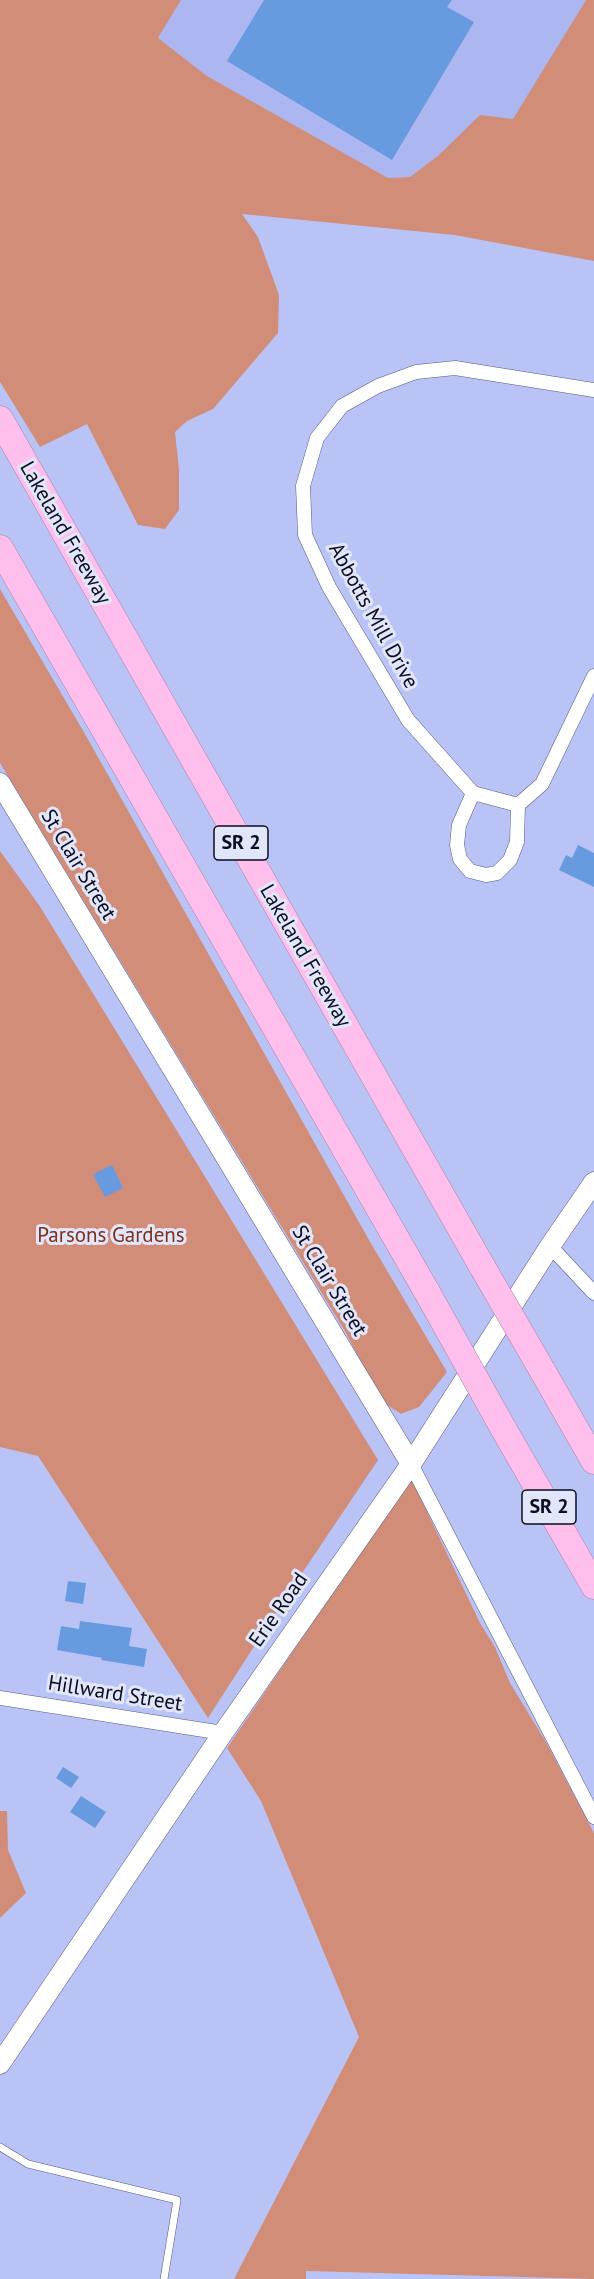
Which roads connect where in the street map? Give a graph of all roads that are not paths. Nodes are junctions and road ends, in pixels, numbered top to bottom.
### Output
1 (594, 390) edge
2 (0, 419) edge
3 (0, 548) edge
4 (594, 676) edge
5 (0, 783) edge
6 (473, 793) junction
7 (518, 805) junction
8 (594, 1182) edge
9 (550, 1246) junction
10 (594, 1293) edge
11 (594, 1461) edge
12 (411, 1464) junction
13 (594, 1586) edge
14 (0, 1698) edge
15 (223, 1733) junction
16 (594, 1817) edge
17 (0, 2064) edge
18 (0, 2147) edge
19 (164, 2279) edge

1 - 6 street, Abbotts Mill Drive
2 - 11 highway, Lakeland Freeway / SR 2, bridge
3 - 13 highway, SR 2, bridge
4 - 7 street
5 - 12 street, St Clair Street
6 - 7 street
6 - 7 street
8 - 9 street, Erie Road
9 - 10 street
9 - 12 street, Erie Road
12 - 15 street, Erie Road
12 - 16 street, St Clair Street
14 - 15 street, Hillward Street
15 - 17 street, Erie Road
18 - 19 lane

